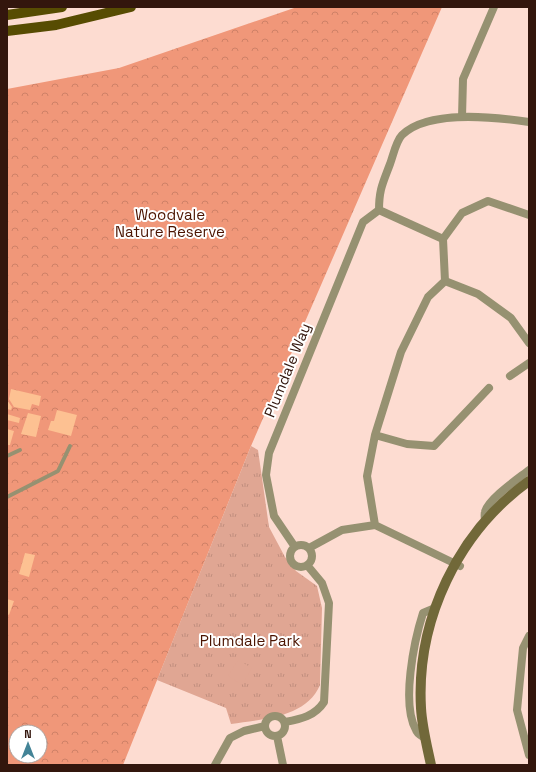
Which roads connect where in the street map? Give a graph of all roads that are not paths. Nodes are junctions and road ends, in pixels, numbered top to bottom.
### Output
1 (131, 7) edge
2 (494, 7) edge
3 (56, 8) edge
4 (36, 9) edge
5 (7, 15) edge
6 (56, 25) junction
7 (40, 28) junction
8 (7, 31) edge
9 (462, 117) junction
10 (529, 122) edge
11 (379, 210) junction
12 (529, 215) edge
13 (443, 239) junction
14 (445, 281) junction
15 (529, 343) edge
16 (529, 364) edge
17 (510, 376) dead end
18 (489, 388) dead end
19 (374, 435) junction
20 (70, 446) dead end
21 (20, 450) dead end
22 (7, 456) edge
23 (529, 470) edge
24 (529, 481) edge
25 (529, 488) edge
26 (7, 497) edge
27 (485, 521) junction
28 (374, 525) junction
29 (295, 547) junction
30 (308, 548) junction
31 (307, 565) junction
32 (458, 565) junction
33 (529, 636) edge
34 (286, 722) junction
35 (265, 726) junction
36 (276, 736) junction
37 (529, 755) edge
38 (215, 765) edge
39 (283, 765) edge
40 (431, 765) edge
41 (436, 765) edge

1 - 6 main road
2 - 9 street
3 - 4 main road
3 - 6 main road
4 - 5 main road
4 - 7 main road
6 - 7 main road
7 - 8 main road
9 - 10 street
9 - 11 street
11 - 13 street
11 - 29 street, Plumdale Way
12 - 13 street
13 - 14 street
14 - 15 street
14 - 19 street
16 - 17 street
18 - 19 street
19 - 28 street
20 - 26 lane
21 - 22 lane
23 - 27 street
24 - 27 main road
25 - 32 main road
27 - 32 main road
28 - 30 street
28 - 32 street
29 - 30 street
29 - 31 street
30 - 31 street
31 - 34 street
32 - 40 main road
32 - 41 main road
33 - 37 street
34 - 35 street
34 - 36 street
35 - 36 street
35 - 38 street
36 - 39 street

